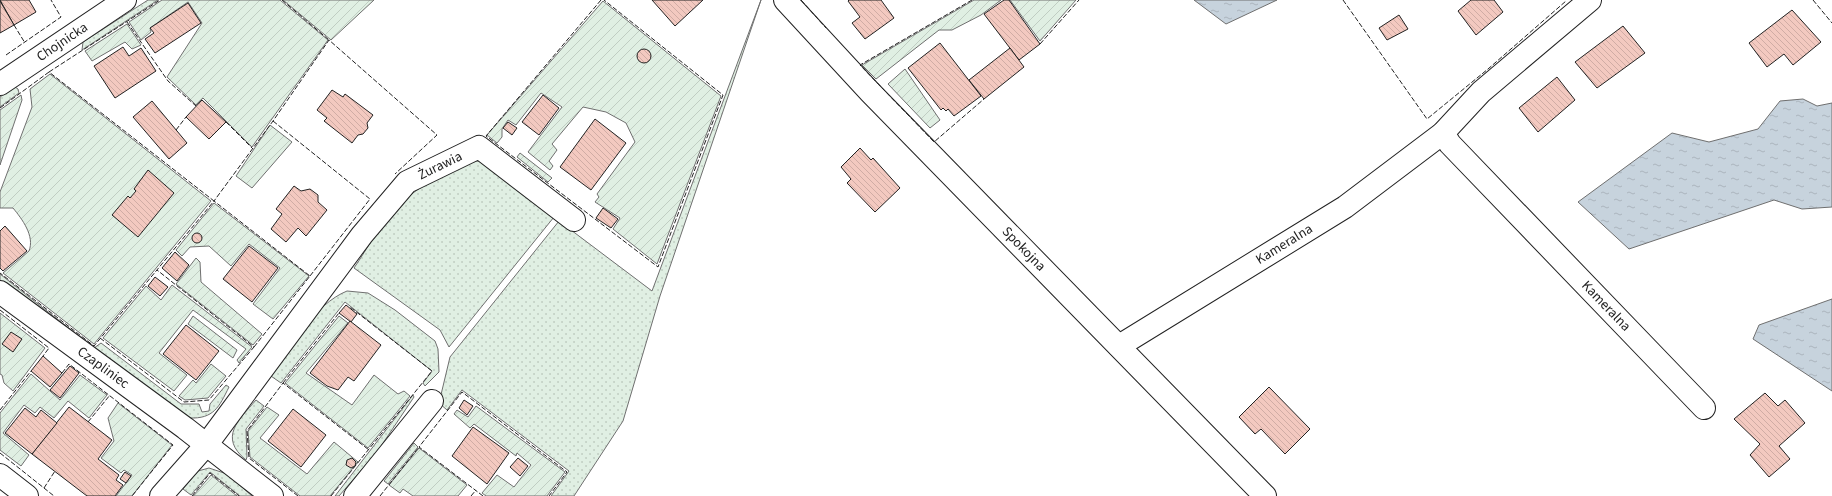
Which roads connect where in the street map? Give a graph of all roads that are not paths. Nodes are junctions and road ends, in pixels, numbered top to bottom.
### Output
1 (125, 0) edge
2 (785, 0) edge
3 (1590, 0) edge
4 (0, 84) edge
5 (1444, 133) junction
6 (574, 220) dead end
7 (0, 292) edge
8 (1119, 346) junction
9 (432, 401) dead end
10 (1704, 408) dead end
11 (206, 444) junction
12 (0, 475) edge
13 (27, 496) edge
14 (161, 496) edge
15 (272, 496) edge
16 (355, 496) edge
17 (1265, 496) edge

1 - 4 street, Chojnicka
2 - 8 street, Spokojna
3 - 5 street, Kameralna
5 - 8 street, Kameralna
5 - 10 street, Kameralna
6 - 11 street, Żurawia
7 - 11 street, Czapliniec
8 - 17 street, Spokojna
9 - 16 street
11 - 14 street
11 - 15 street, Czapliniec
12 - 13 street

